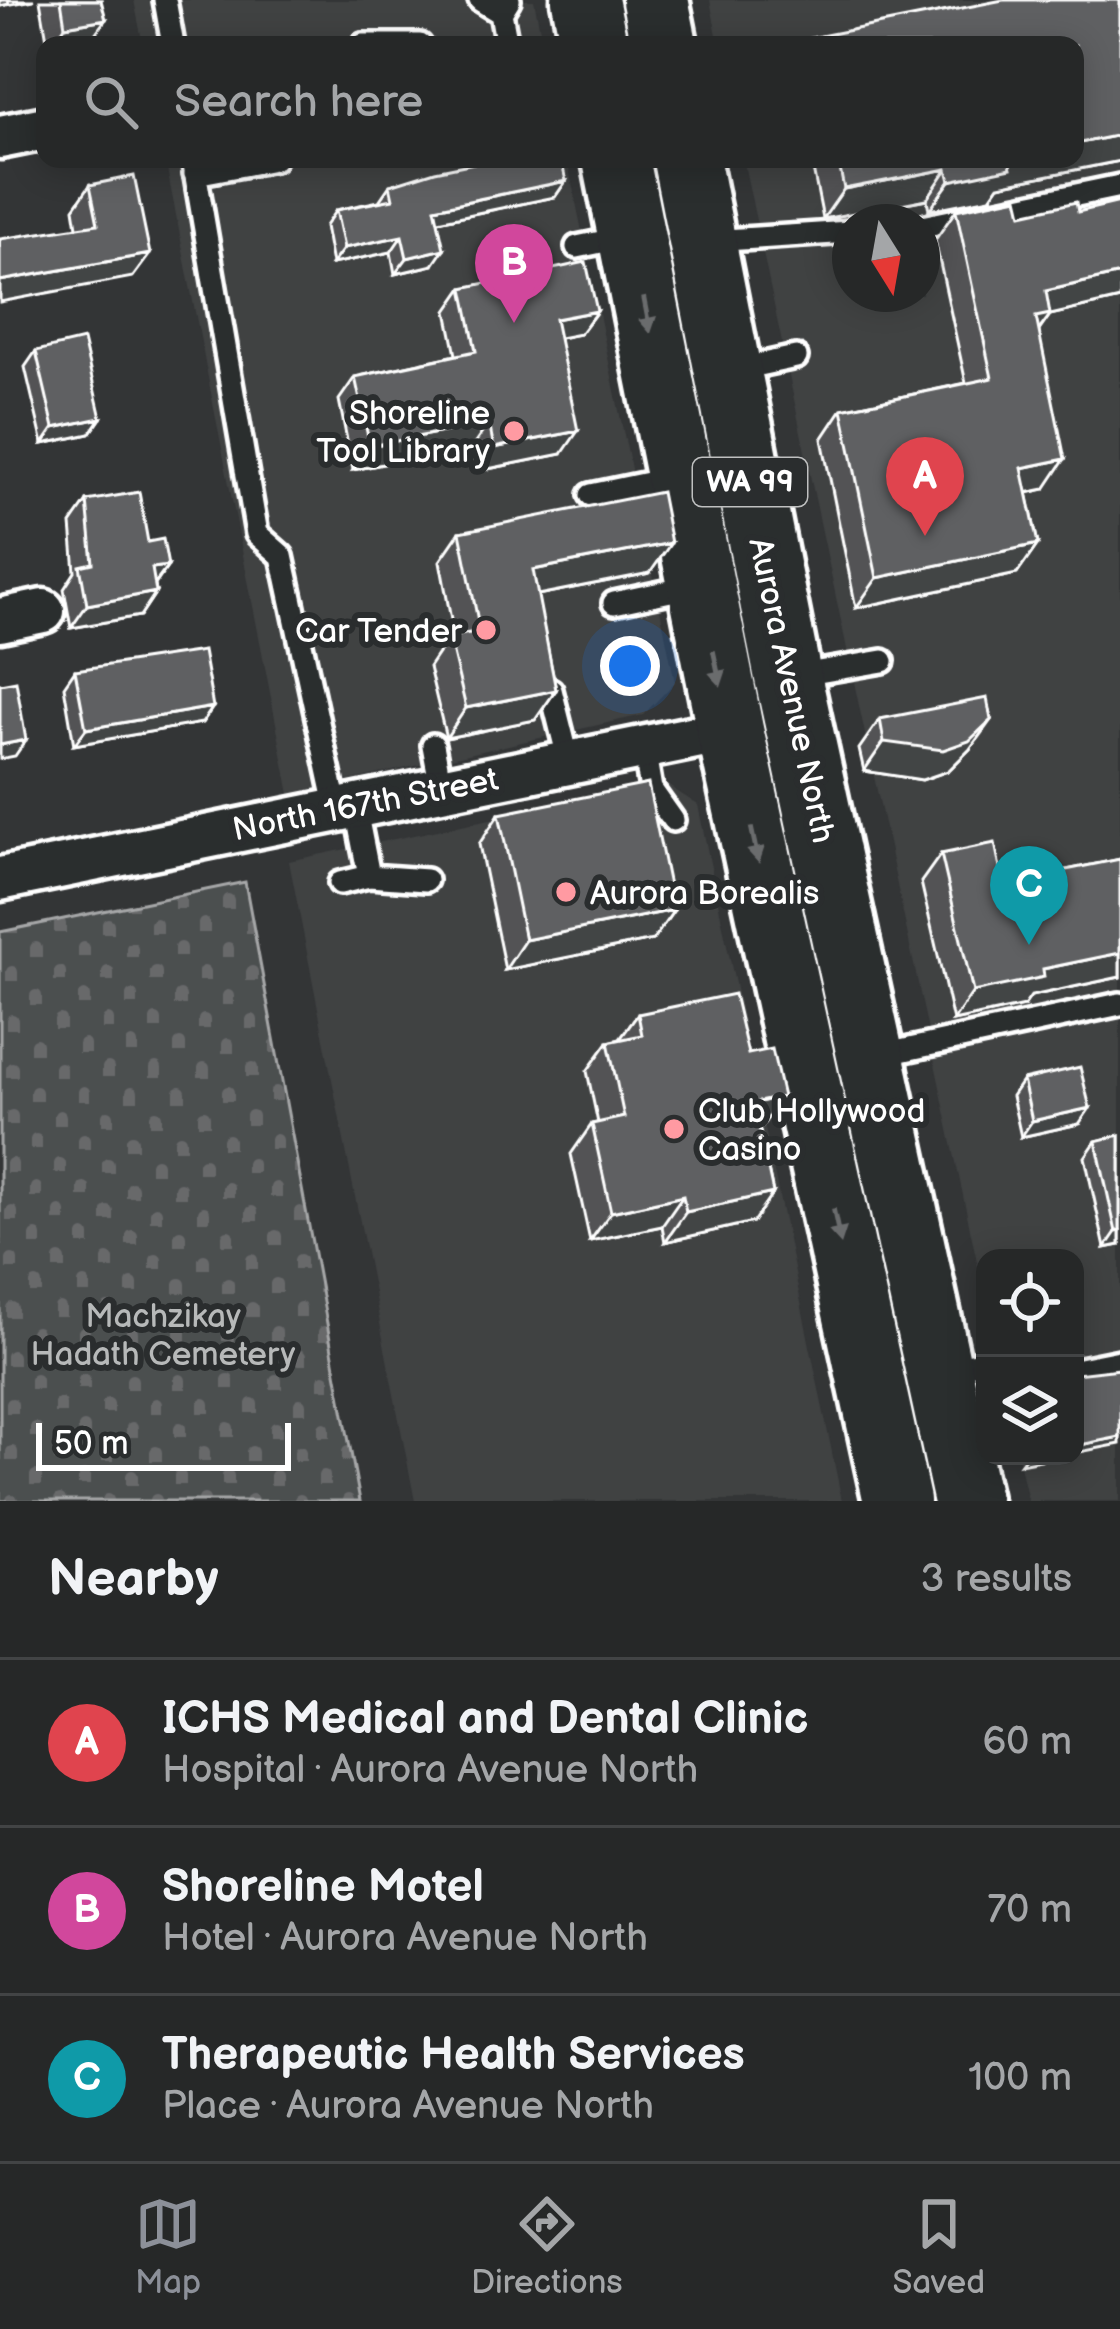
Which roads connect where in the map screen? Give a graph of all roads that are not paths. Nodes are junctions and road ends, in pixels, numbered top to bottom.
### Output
1 (165, 0) edge
2 (480, 0) edge
3 (585, 0) edge
4 (503, 4) edge
5 (171, 36) edge
6 (507, 36) edge
7 (592, 36) edge
8 (36, 130) edge
9 (0, 137) edge
10 (194, 168) edge
11 (615, 168) edge
12 (688, 168) edge
13 (1120, 186) edge
14 (940, 222) edge
15 (832, 233) edge
16 (703, 241) junction
17 (796, 357) dead end
18 (728, 371) junction
19 (679, 476) junction
20 (591, 495) dead end
21 (700, 585) junction
22 (614, 603) dead end
23 (43, 611) dead end
24 (0, 620) edge
25 (883, 661) dead end
26 (788, 677) junction
27 (551, 691) edge
28 (730, 730) junction
29 (433, 745) dead end
30 (644, 748) junction
31 (569, 762) junction
32 (441, 788) junction
33 (346, 807) junction
34 (674, 820) dead end
35 (369, 876) junction
36 (0, 879) edge
37 (426, 880) dead end
38 (340, 883) dead end
39 (1120, 1004) edge
40 (871, 1058) junction
41 (1120, 1361) edge
42 (1084, 1368) edge
43 (958, 1381) edge
44 (897, 1501) edge
45 (967, 1501) edge

1 - 5 lane
2 - 4 lane
3 - 7 highway
4 - 6 lane
8 - 9 street
10 - 33 lane
11 -> 19 highway, Aurora Avenue North / WA 99
12 - 16 highway, Aurora Avenue North / WA 99
13 - 14 lane
15 - 16 lane
16 - 18 highway, Aurora Avenue North / WA 99
17 - 18 lane
18 - 26 highway, Aurora Avenue North / WA 99
19 - 20 lane
19 - 21 highway, Aurora Avenue North / WA 99
21 - 22 lane
21 -> 28 highway, Aurora Avenue North / WA 99
23 - 24 street
25 - 26 lane
26 - 40 highway, Aurora Avenue North / WA 99
27 - 31 lane
28 - 30 street, North 167th Street
28 -> 44 highway, Aurora Avenue North / WA 99
29 - 32 lane
30 - 31 street, North 167th Street
30 - 34 lane
31 - 32 street, North 167th Street
32 - 33 street, North 167th Street
33 - 35 lane
33 - 36 street, North 167th Street
35 - 37 lane
35 - 38 lane
39 - 40 lane
40 - 43 highway, Aurora Avenue North / WA 99
41 - 42 lane
43 - 45 highway, Aurora Avenue North / WA 99

